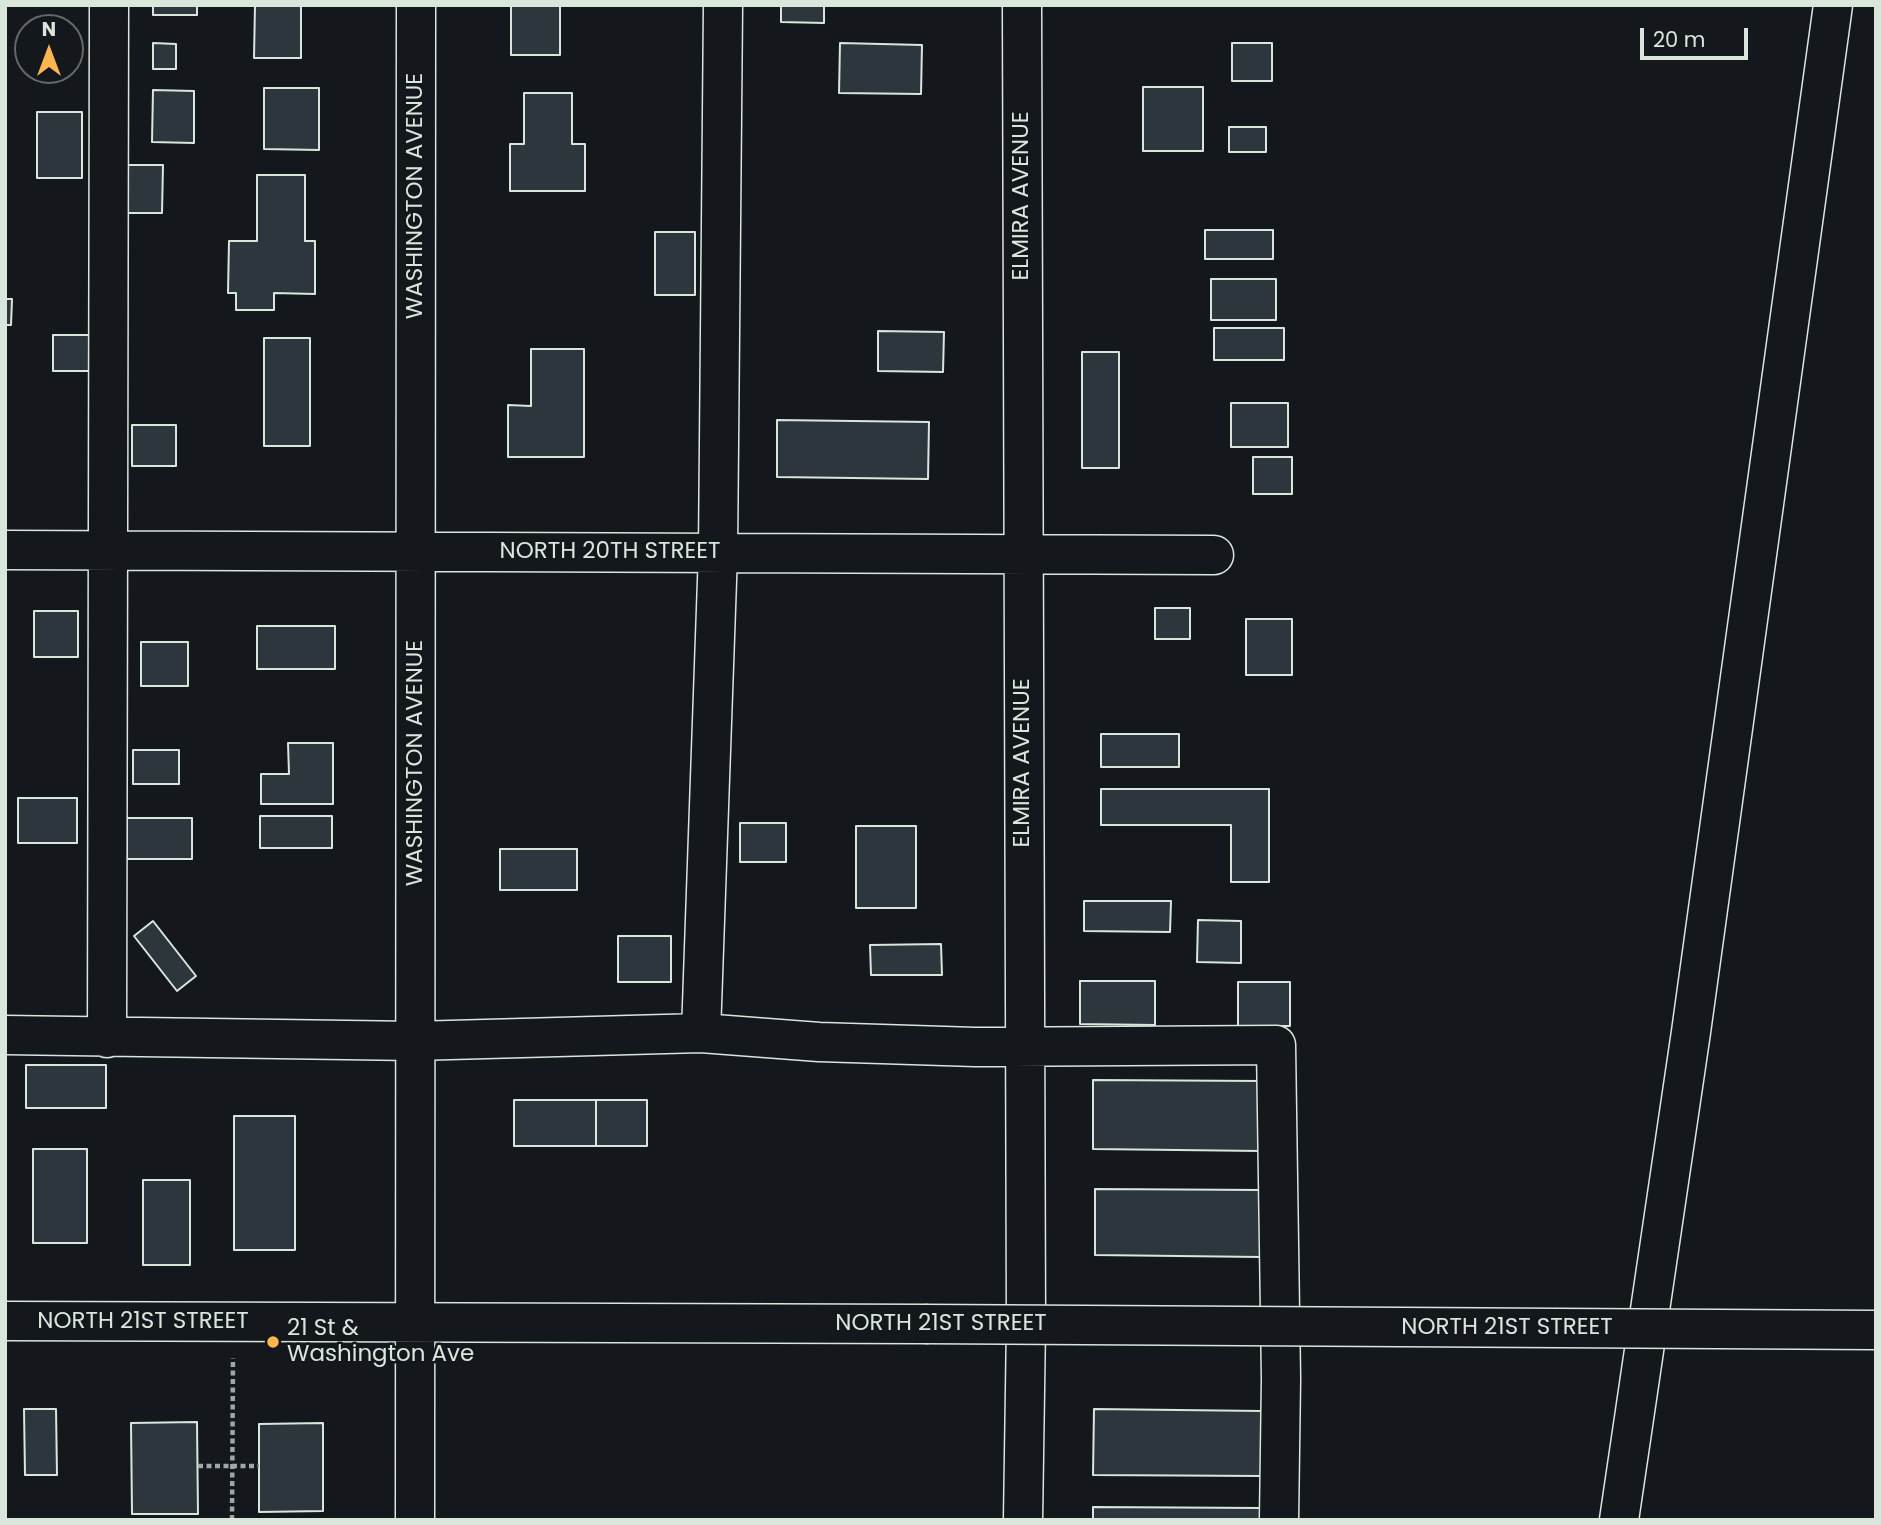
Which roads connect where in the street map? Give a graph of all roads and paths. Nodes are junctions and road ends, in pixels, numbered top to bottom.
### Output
1 (109, 5) edge
2 (416, 5) edge
3 (723, 5) edge
4 (1022, 5) edge
5 (1833, 5) edge
6 (5, 550) edge
7 (106, 551) junction
8 (416, 552) junction
9 (718, 552) junction
10 (1022, 552) junction
11 (1214, 555) dead end
12 (701, 1033) junction
13 (5, 1035) edge
14 (107, 1038) junction
15 (414, 1041) junction
16 (1024, 1046) junction
17 (5, 1321) edge
18 (233, 1322) junction
19 (414, 1322) junction
20 (1876, 1330) edge
21 (198, 1466) dead end
22 (232, 1466) junction
23 (259, 1466) dead end
24 (232, 1520) edge
25 (415, 1520) edge
26 (1023, 1520) edge
27 (1279, 1520) edge
28 (1619, 1520) edge

1 - 7 street
2 - 8 street, WASHINGTON AVENUE
3 - 9 street
4 - 10 street, ELMIRA AVENUE
5 - 28 street
6 - 7 street, NORTH 20TH STREET
7 - 8 street, NORTH 20TH STREET
7 - 14 street
8 - 9 street, NORTH 20TH STREET
8 - 15 street, WASHINGTON AVENUE
9 - 10 street, NORTH 20TH STREET
9 - 12 street
10 - 11 street, NORTH 20TH STREET
10 - 16 street, ELMIRA AVENUE
12 - 15 street
12 - 16 street
13 - 14 street
14 - 15 street
15 - 19 street, WASHINGTON AVENUE
16 - 26 street, ELMIRA AVENUE
16 - 27 street
17 - 18 street, NORTH 21ST STREET
18 - 19 street, NORTH 21ST STREET
18 - 22 path
19 - 20 street, NORTH 21ST STREET, bridge
19 - 25 street, WASHINGTON AVENUE
21 - 22 path
22 - 23 path
22 - 24 path

